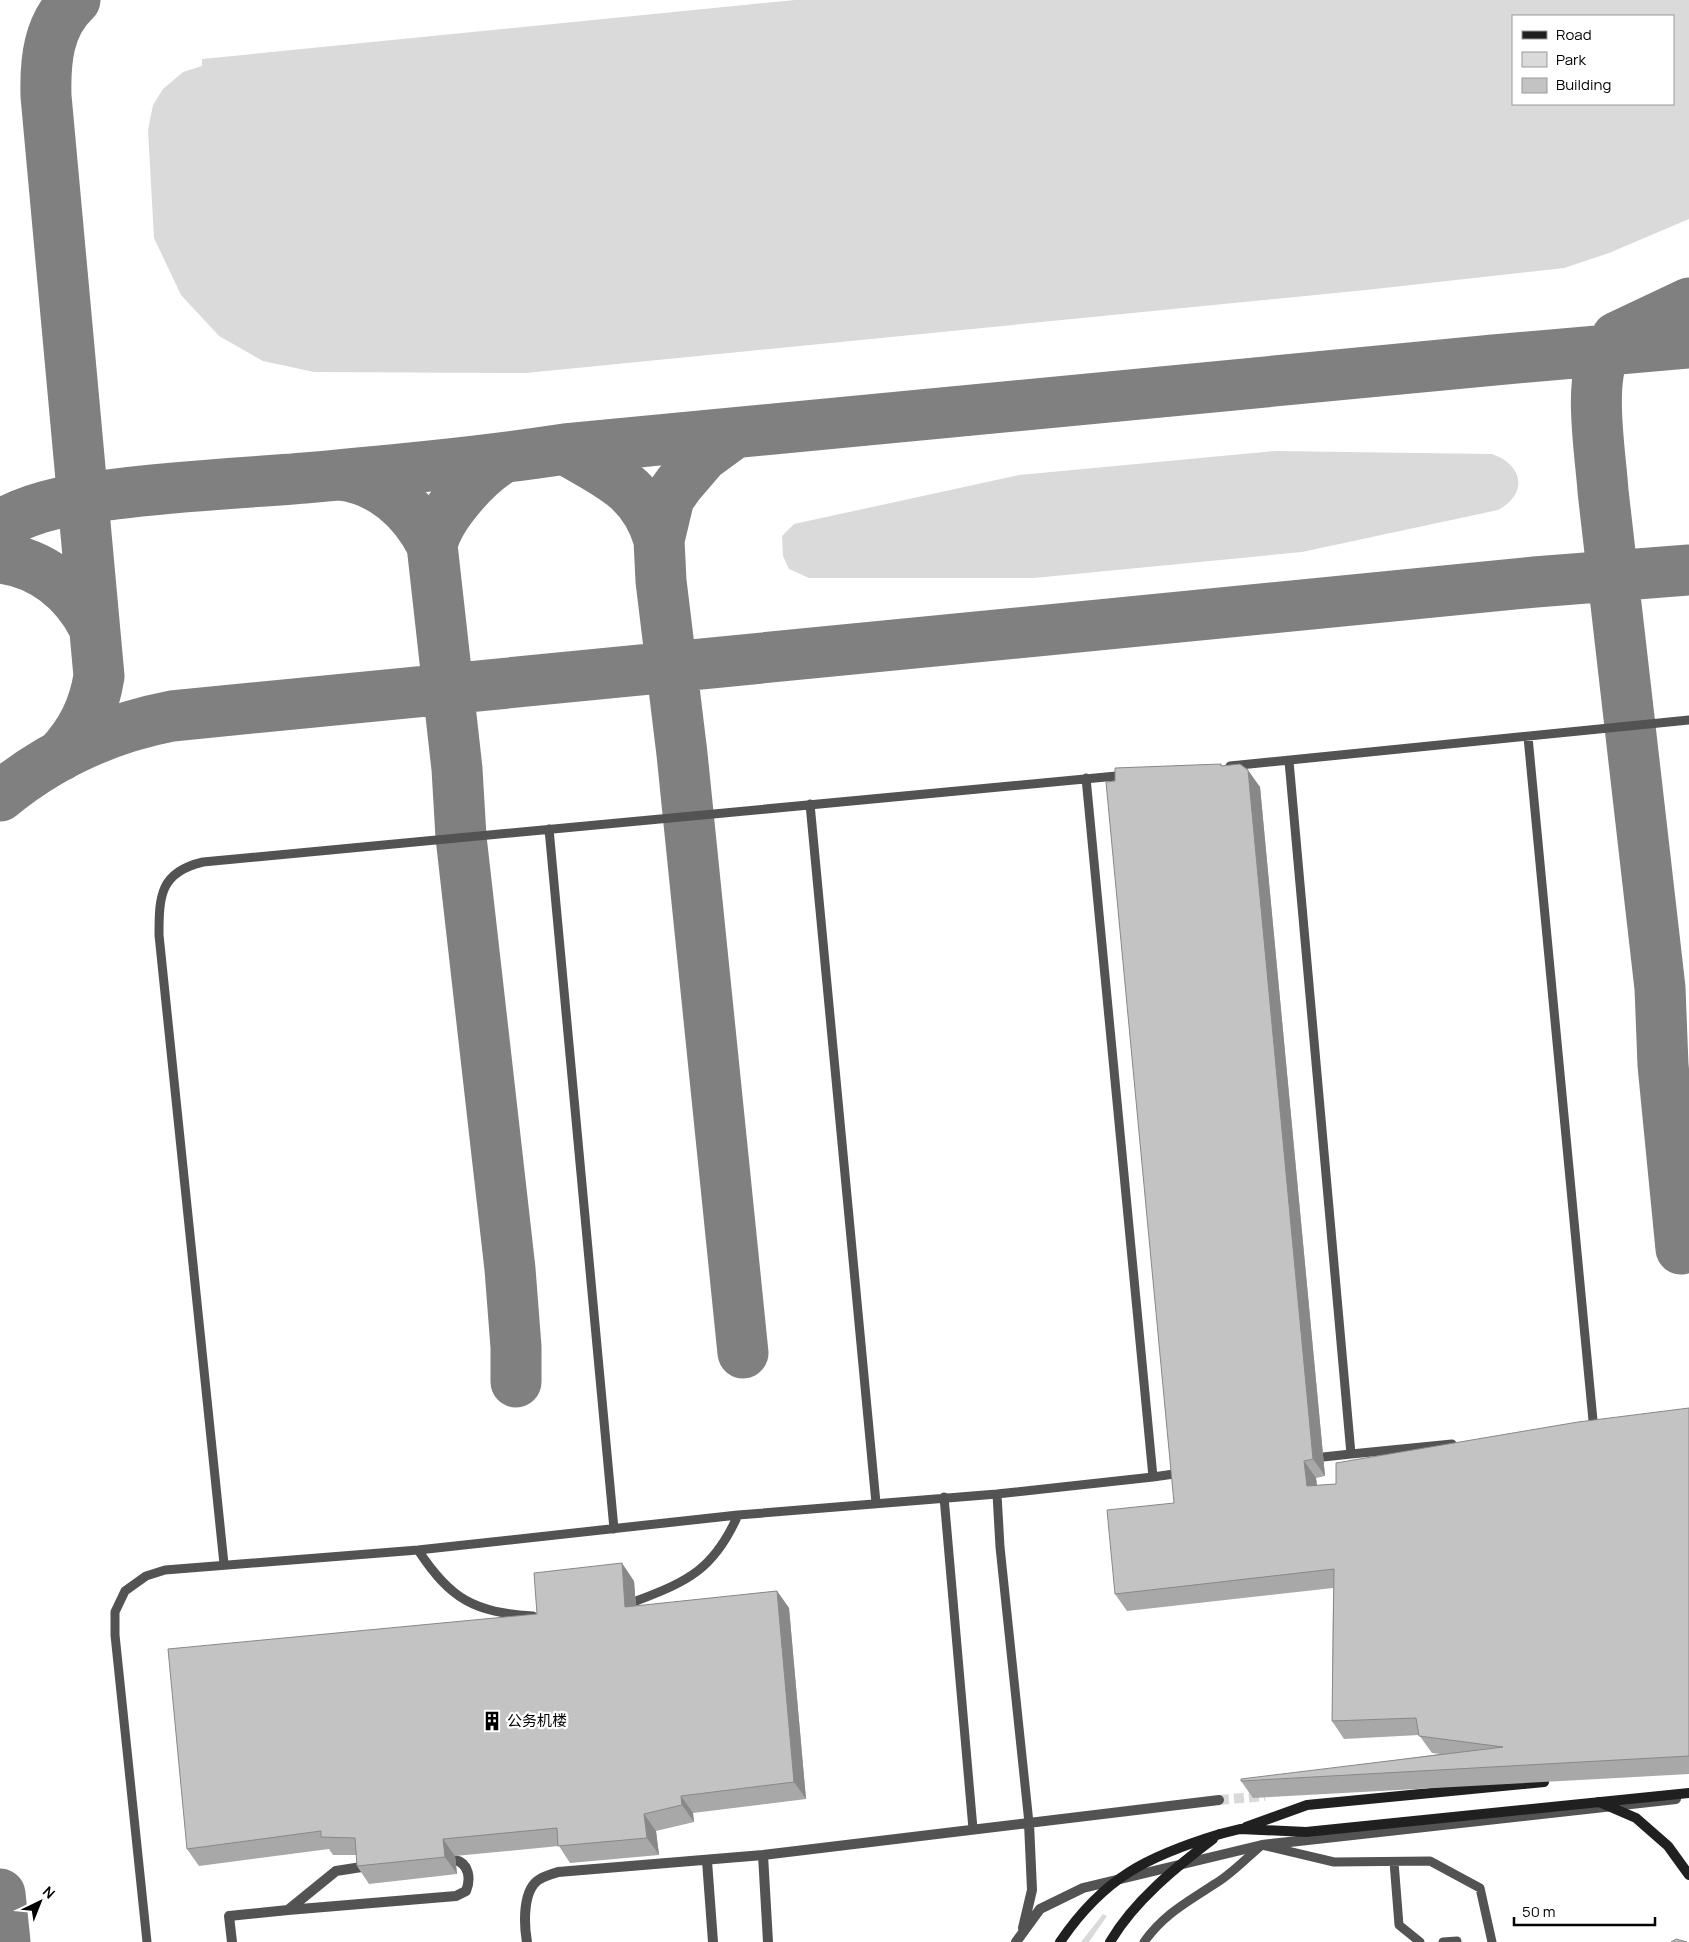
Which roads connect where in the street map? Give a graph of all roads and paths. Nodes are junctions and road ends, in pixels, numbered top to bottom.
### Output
1 (1689, 720) edge
2 (1528, 737) junction
3 (1289, 761) junction
4 (1221, 767) edge
5 (1134, 774) edge
6 (1086, 778) junction
7 (810, 804) junction
8 (549, 829) junction
9 (1594, 1431) edge
10 (1458, 1444) edge
11 (1351, 1454) junction
12 (1323, 1457) dead end
13 (1181, 1473) edge
14 (1153, 1476) junction
15 (997, 1494) junction
16 (944, 1497) junction
17 (876, 1503) junction
18 (738, 1515) junction
19 (614, 1529) junction
20 (418, 1550) junction
21 (224, 1564) junction
22 (636, 1600) dead end
23 (539, 1617) edge
24 (1556, 1780) edge
25 (1689, 1794) edge
26 (1689, 1798) edge
27 (1219, 1800) tunnel mouth
28 (1599, 1802) junction
29 (1029, 1823) junction
30 (973, 1829) junction
31 (1240, 1829) junction
32 (1220, 1834) junction
33 (1262, 1846) junction
34 (763, 1855) junction
35 (455, 1860) dead end
36 (707, 1860) junction
37 (1394, 1862) junction
38 (368, 1866) edge
39 (1689, 1874) edge
40 (288, 1910) junction
41 (1457, 1941) edge
42 (147, 1942) edge
43 (232, 1942) edge
44 (526, 1942) edge
45 (713, 1942) edge
46 (768, 1942) edge
47 (1016, 1942) edge
48 (1060, 1942) edge
49 (1110, 1942) edge
50 (1144, 1942) edge
51 (1420, 1942) edge
52 (1443, 1942) edge
53 (1492, 1942) edge

1 - 2 lane
2 - 3 lane
2 - 9 lane
3 - 4 lane
3 - 11 lane
5 - 6 lane
6 - 7 lane
6 - 14 lane
7 - 8 lane
7 - 17 lane
8 - 19 lane
8 - 21 lane
10 - 11 lane
11 - 12 lane
13 - 14 lane
14 - 15 lane
15 - 16 lane
15 - 29 lane
16 - 17 lane
16 - 30 lane
17 - 18 lane
18 - 19 lane
18 - 22 lane
19 - 20 lane
20 - 21 lane
20 - 23 lane
21 - 42 lane
24 - 31 main road
25 - 28 main road
26 - 33 street
27 - 29 street
28 - 31 main road
28 - 39 main road, bridge
29 - 30 street
29 - 47 street
30 - 34 street
31 - 32 main road
32 - 48 main road, bridge
32 - 49 main road, bridge
33 - 37 lane
33 - 47 street
33 - 50 lane
34 - 36 street
34 - 46 street
35 - 40 street
36 - 44 street
36 - 45 street
37 - 51 lane
37 - 53 lane
38 - 40 street
40 - 43 street
41 - 52 lane

